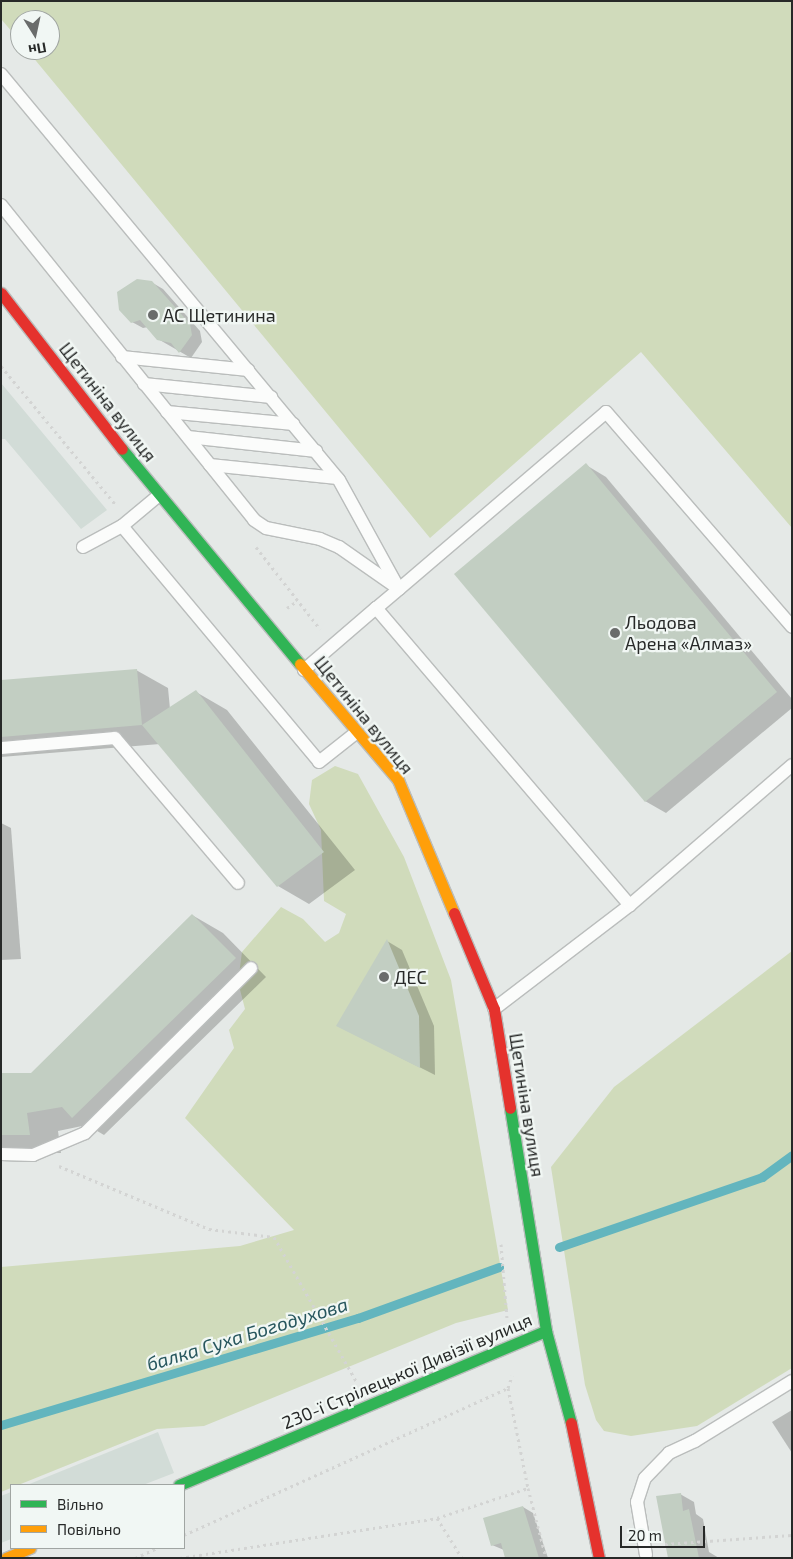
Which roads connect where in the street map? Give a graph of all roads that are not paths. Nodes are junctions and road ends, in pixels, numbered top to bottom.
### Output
1 (1, 74) edge
2 (1, 205) edge
3 (1, 293) edge
4 (122, 357) junction
5 (248, 370) junction
6 (144, 384) junction
7 (271, 397) junction
8 (167, 412) junction
9 (293, 424) junction
10 (188, 437) junction
11 (316, 452) junction
12 (210, 465) junction
13 (337, 478) junction
14 (158, 496) junction
15 (122, 526) junction
16 (83, 547) dead end
17 (399, 589) junction
18 (376, 608) junction
19 (792, 627) edge
20 (304, 670) junction
21 (357, 732) junction
22 (1, 748) edge
23 (792, 765) edge
24 (238, 883) dead end
25 (630, 905) junction
26 (251, 968) dead end
27 (494, 1009) junction
28 (1, 1154) edge
29 (546, 1332) junction
30 (792, 1382) edge
31 (181, 1484) edge
32 (28, 1549) edge
33 (645, 1550) road end
34 (6, 1558) edge
35 (599, 1558) edge

1 - 5 lane
2 - 4 lane
3 - 14 street, Щетиніна вулиця
4 - 5 lane
4 - 6 lane
5 - 7 lane
6 - 7 lane
6 - 8 lane
7 - 9 lane
8 - 9 lane
8 - 10 lane
9 - 11 lane
10 - 11 lane
10 - 12 lane
11 - 13 lane
12 - 13 lane
12 - 17 lane
13 - 17 lane
14 - 15 lane
14 - 20 street, Щетиніна вулиця
15 - 16 lane
15 - 21 lane
17 - 18 lane
17 - 19 lane
18 - 20 lane
18 - 25 lane
20 - 21 street, Щетиніна вулиця
21 - 27 street, Щетиніна вулиця
22 - 24 lane
23 - 25 lane
25 - 27 lane
26 - 28 lane
27 - 29 street, Щетиніна вулиця
29 - 31 street, 230-ї Стрілецької Дивізії вулиця
29 - 35 street, 230-ї Стрілецької Дивізії вулиця
30 - 33 lane
32 - 34 street

